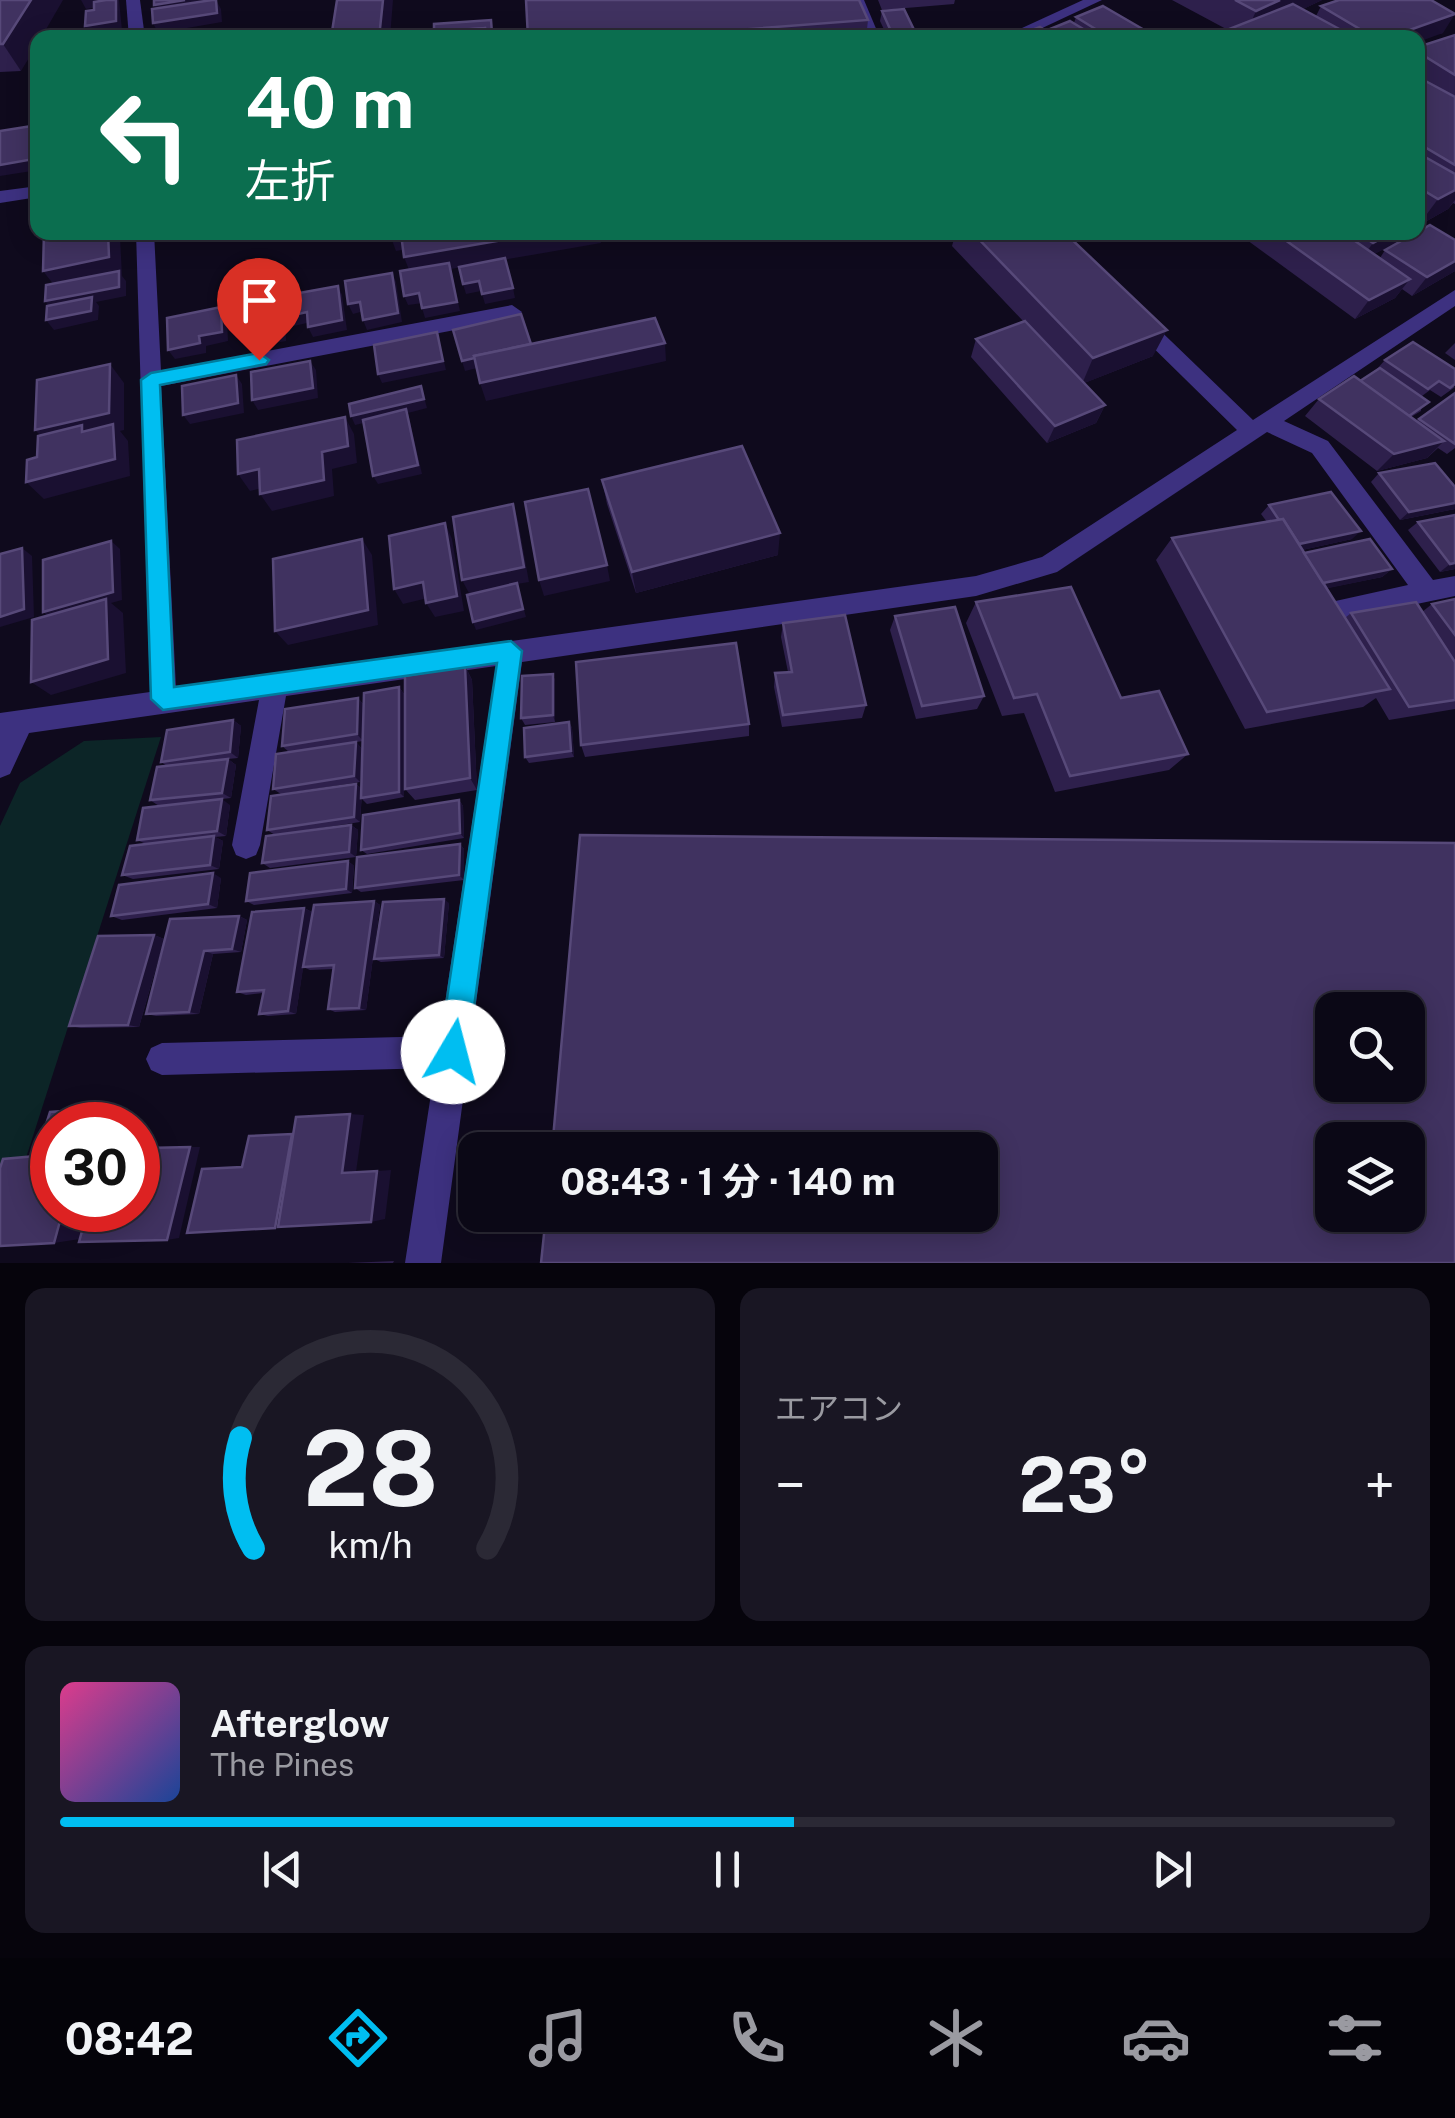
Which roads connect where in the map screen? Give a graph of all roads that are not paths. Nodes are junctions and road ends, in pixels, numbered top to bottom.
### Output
1 (133, 0) edge
2 (857, 0) edge
3 (1095, 0) edge
4 (136, 30) edge
5 (869, 30) edge
6 (1026, 30) edge
7 (30, 192) edge
8 (0, 197) edge
9 (145, 240) edge
10 (1455, 297) edge
11 (1116, 299) edge
12 (512, 312) edge
13 (151, 380) junction
14 (1259, 427) junction
15 (1455, 586) edge
16 (1426, 590) junction
17 (1340, 608) edge
18 (511, 651) junction
19 (275, 684) junction
20 (163, 699) junction
21 (9, 726) edge
22 (0, 765) edge
23 (246, 844) dead end
24 (453, 1052) junction
25 (162, 1059) dead end
26 (423, 1263) edge

1 - 4 street
2 - 5 street
3 - 6 street
7 - 8 street
9 - 13 street
10 - 14 street
11 - 14 street
12 - 13 street
13 - 20 street
14 - 16 street
14 - 18 street
15 - 16 street
16 - 17 street
18 - 19 street
18 - 24 street
19 - 20 street
19 - 23 street
20 - 21 street
21 - 22 street
24 - 25 street
24 - 26 street

